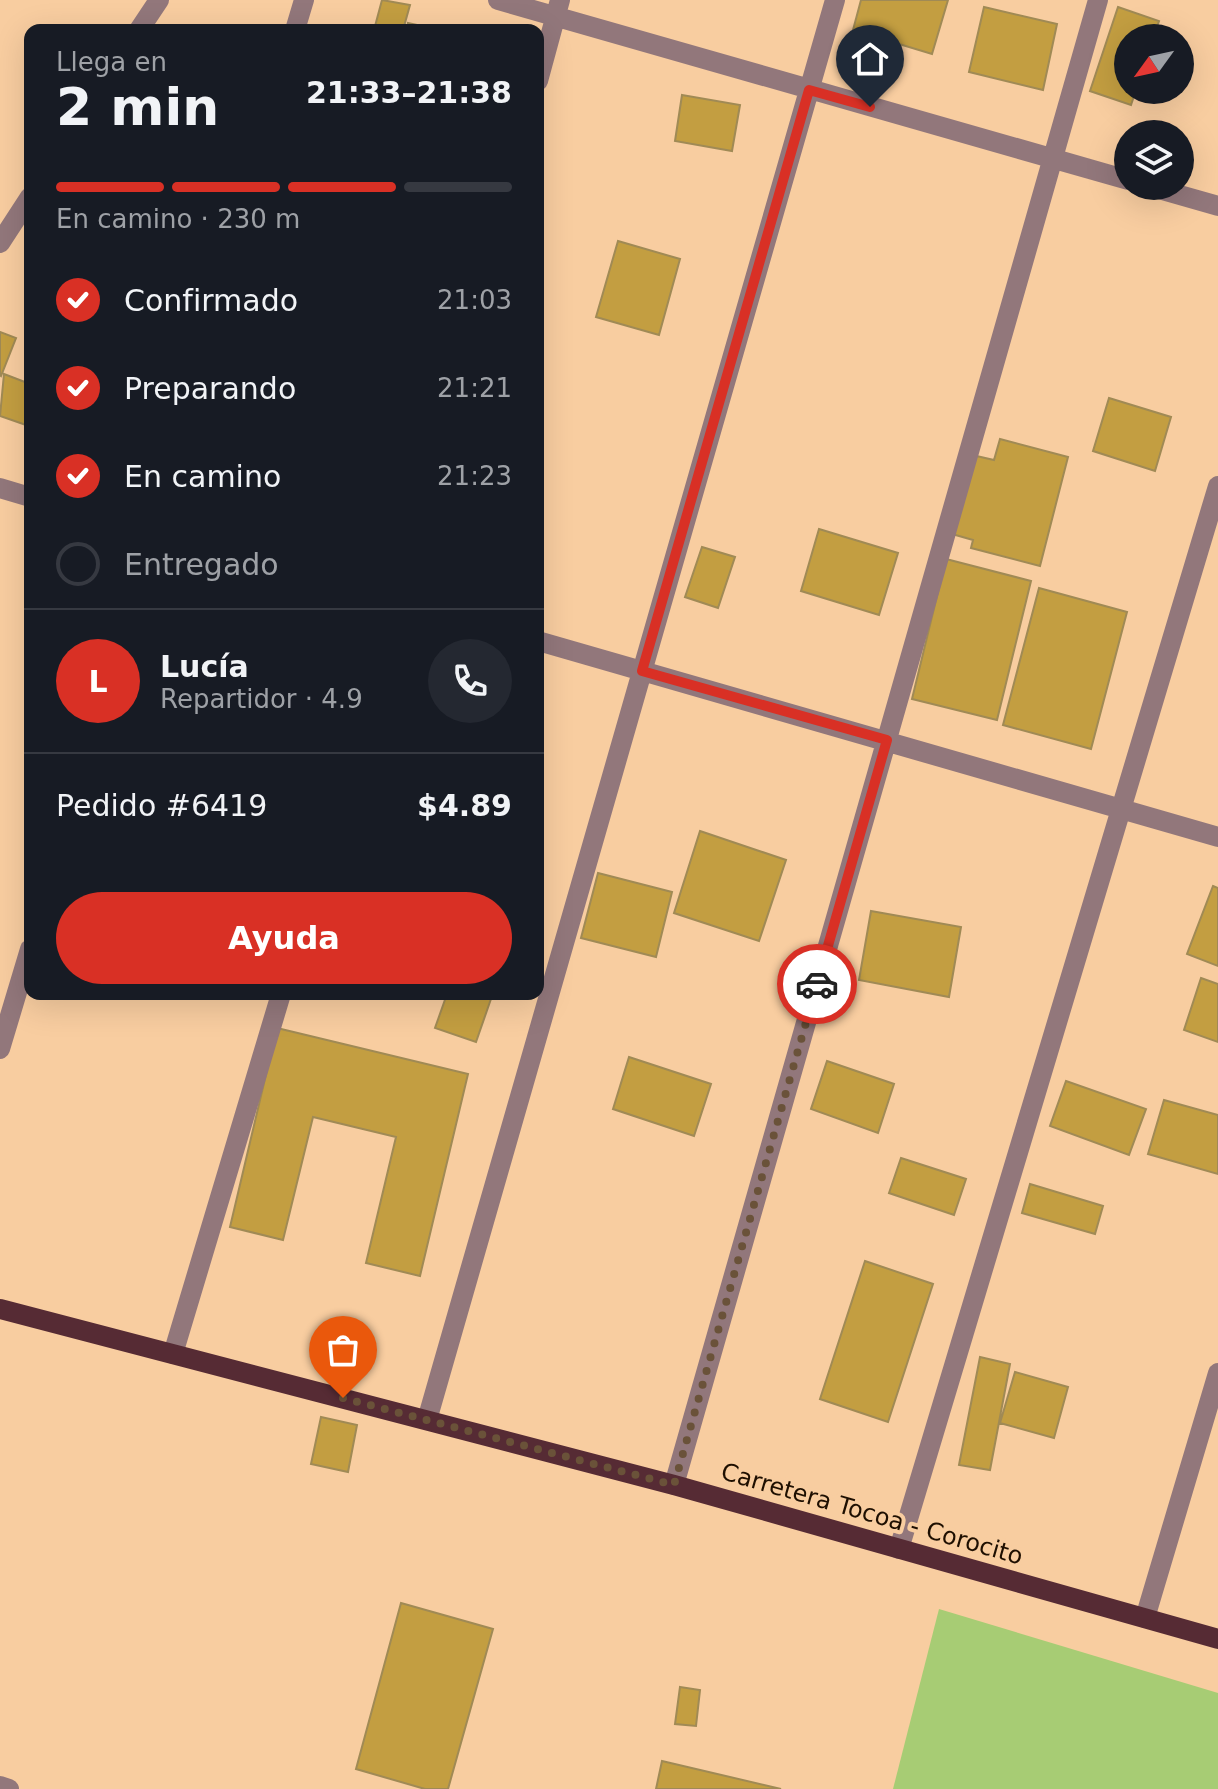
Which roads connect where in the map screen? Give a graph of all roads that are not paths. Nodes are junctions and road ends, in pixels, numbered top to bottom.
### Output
1 (159, 0) edge
2 (304, 0) edge
3 (498, 0) edge
4 (835, 0) edge
5 (1098, 0) edge
6 (558, 8) edge
7 (143, 24) edge
8 (297, 24) edge
9 (544, 59) edge
10 (809, 90) junction
11 (1053, 159) junction
12 (1114, 176) edge
13 (1194, 199) edge
14 (24, 206) edge
15 (1218, 206) edge
16 (0, 243) edge
17 (1218, 486) edge
18 (0, 488) edge
19 (24, 495) edge
20 (544, 643) edge
21 (642, 671) junction
22 (887, 740) junction
23 (1122, 807) junction
24 (1218, 837) edge
25 (24, 969) edge
26 (279, 1000) edge
27 (0, 1049) edge
28 (0, 1309) edge
29 (173, 1354) junction
30 (1218, 1373) edge
31 (427, 1420) junction
32 (674, 1485) junction
33 (899, 1549) junction
34 (1145, 1618) junction
35 (1218, 1639) edge
36 (0, 1786) edge
37 (9, 1789) edge

1 - 7 street
2 - 8 street
3 - 6 street
4 - 10 street
5 - 11 street
6 - 9 street
6 - 10 street
10 - 11 street
10 - 21 street
11 - 12 street
11 - 22 street
13 - 15 street
14 - 16 street
17 - 23 street
18 - 19 street
20 - 21 street
21 - 22 street
21 - 31 street
22 - 23 street
22 - 32 street
23 - 24 street
23 - 33 street
25 - 27 street
26 - 29 street
28 - 29 main road, Carretera Tocoa - Corocito
29 - 31 main road, Carretera Tocoa - Corocito
30 - 34 street
31 - 32 main road, Carretera Tocoa - Corocito
32 - 33 main road, Carretera Tocoa - Corocito
33 - 34 main road, Carretera Tocoa - Corocito
34 - 35 main road, Carretera Tocoa - Corocito
36 - 37 street

